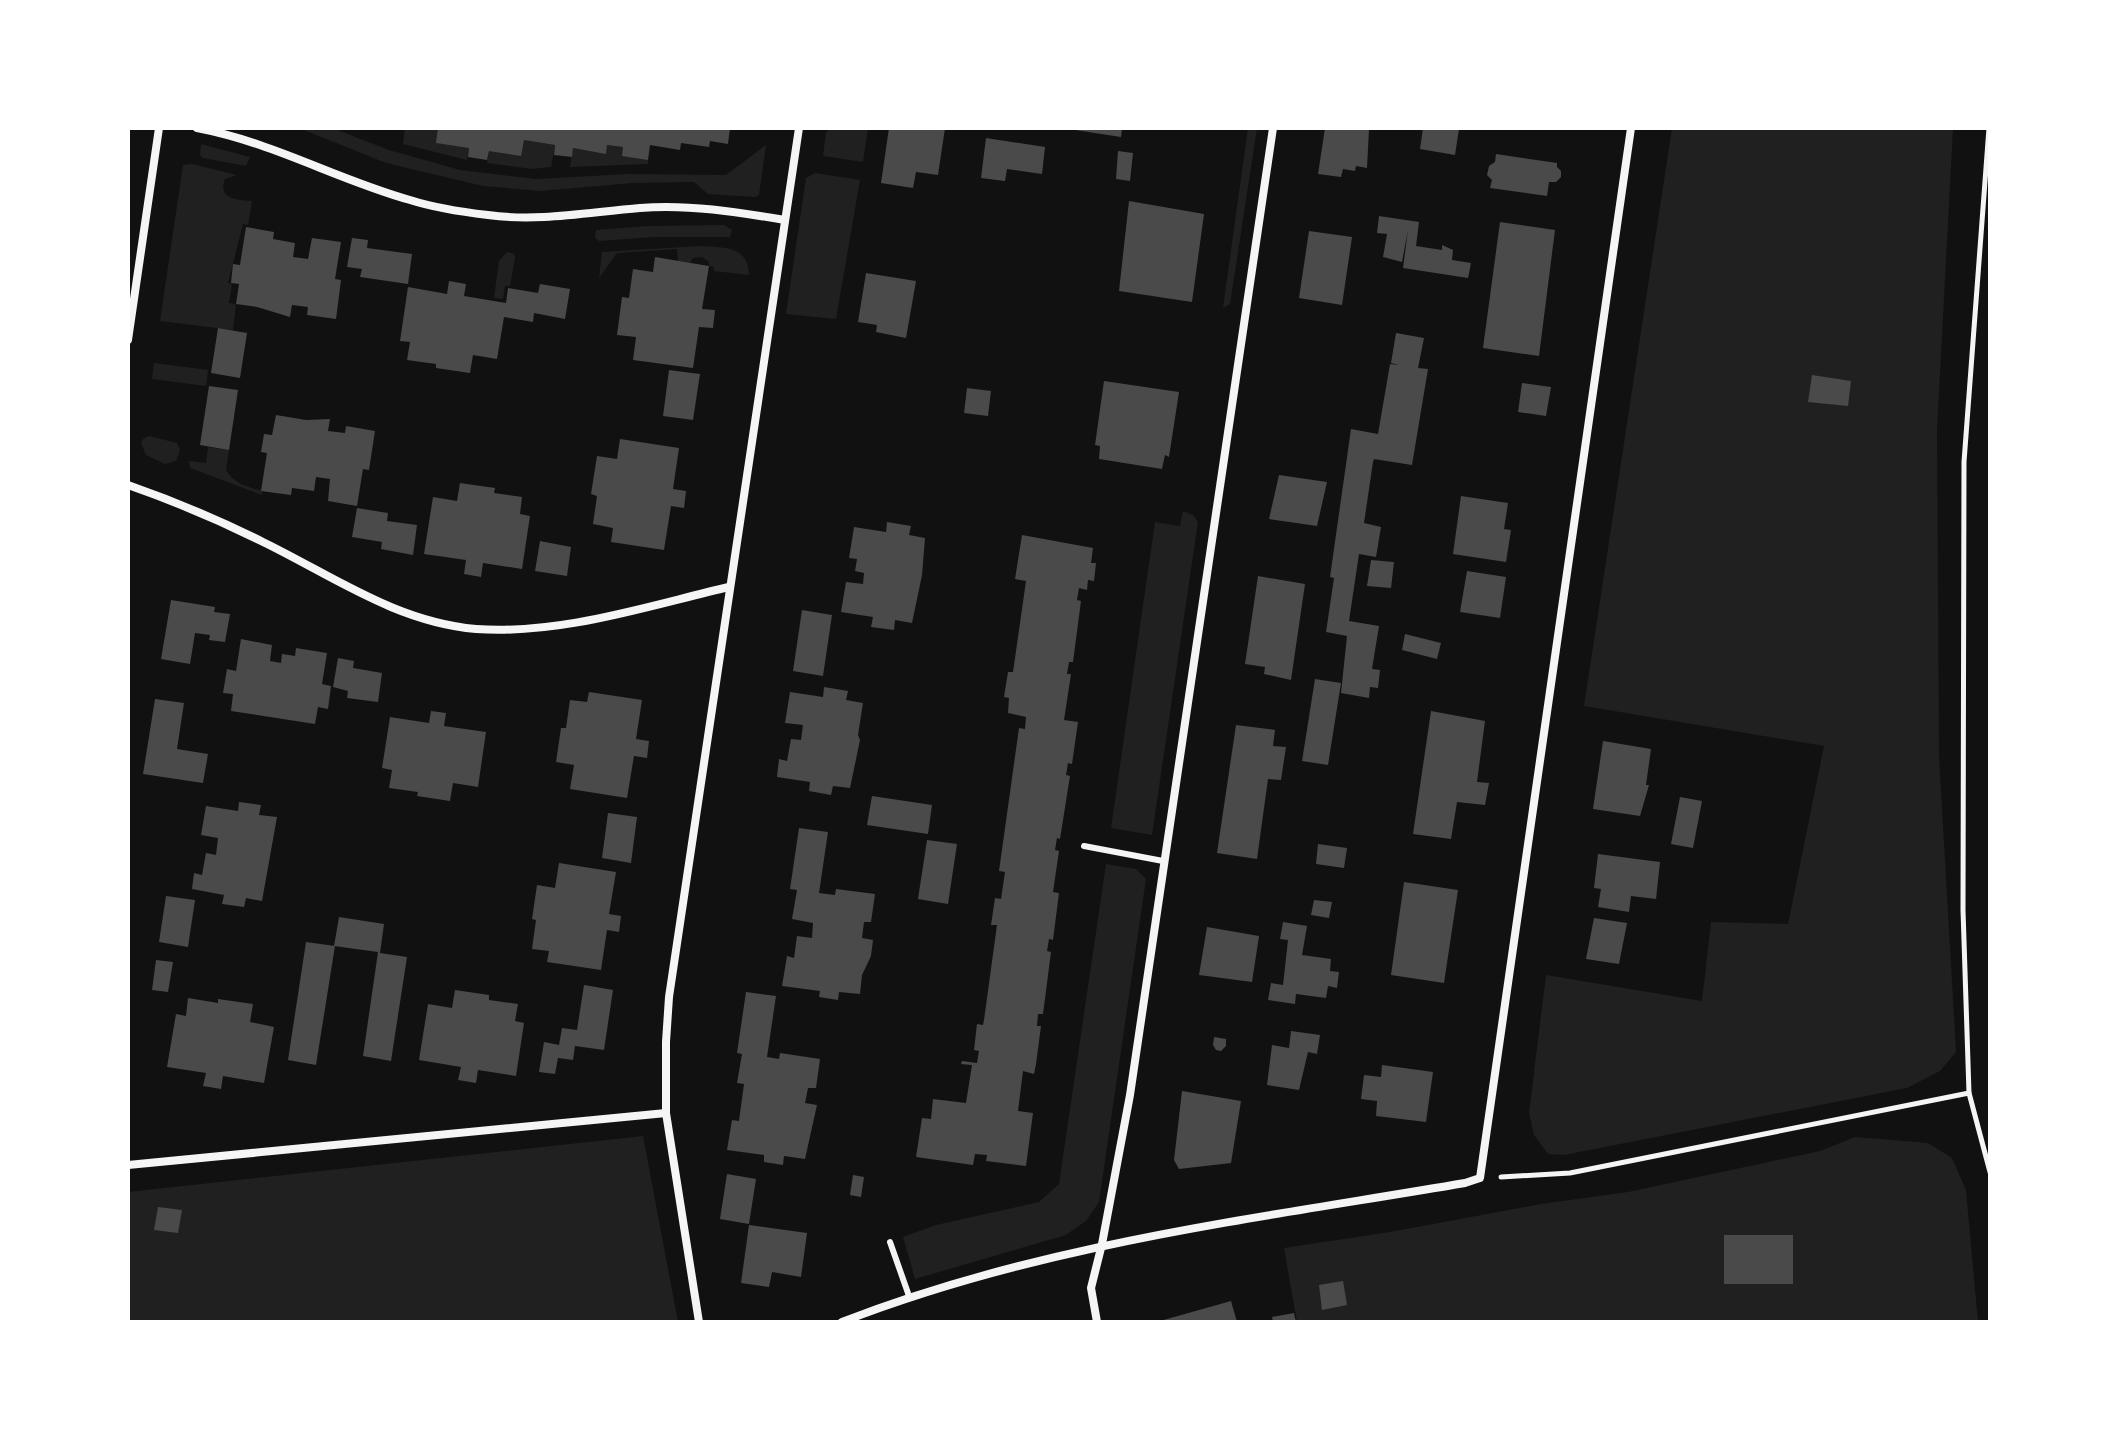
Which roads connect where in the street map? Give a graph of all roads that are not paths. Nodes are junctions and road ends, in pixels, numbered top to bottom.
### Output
1 (159, 128) edge
2 (197, 128) edge
3 (799, 128) edge
4 (1273, 128) edge
5 (1631, 128) edge
6 (785, 220) junction
7 (128, 340) edge
8 (128, 485) edge
9 (729, 587) junction
10 (1084, 846) dead end
11 (1163, 861) junction
12 (666, 1113) junction
13 (128, 1165) edge
14 (890, 1242) dead end
15 (1102, 1244) junction
16 (909, 1296) junction
17 (699, 1322) edge
18 (842, 1322) edge
19 (1097, 1322) edge

1 - 7 street
2 - 6 street
3 - 6 street
4 - 11 street
5 - 15 street
6 - 9 street
8 - 9 street
9 - 12 street
10 - 11 lane
11 - 15 street
12 - 13 street
12 - 17 street
14 - 16 lane
15 - 16 street
15 - 19 street
16 - 18 street

